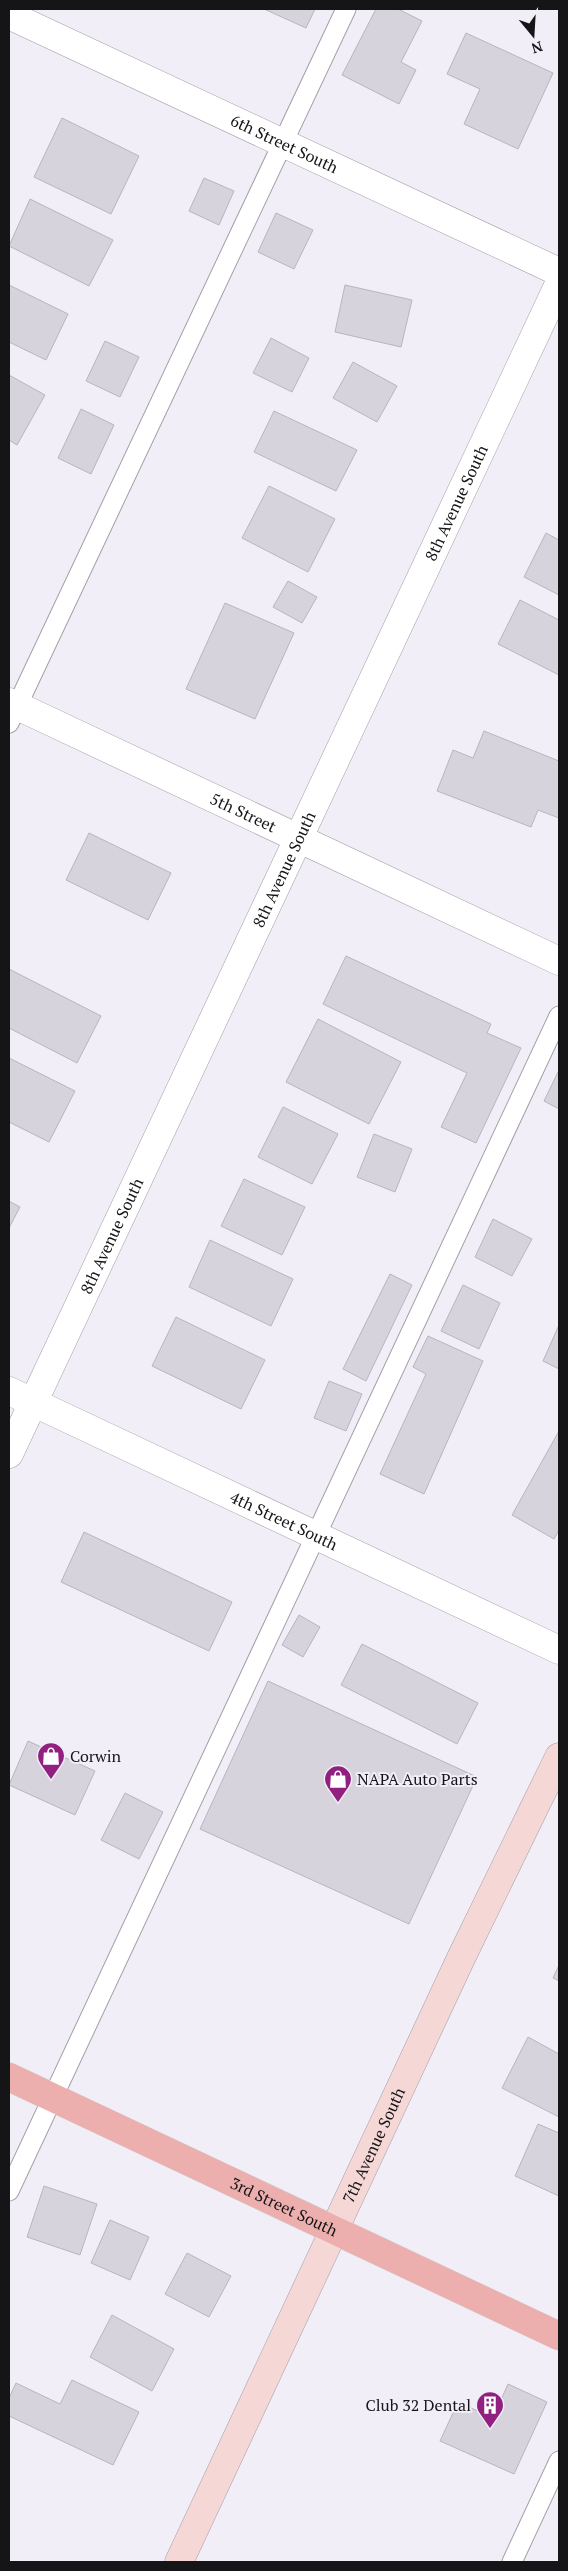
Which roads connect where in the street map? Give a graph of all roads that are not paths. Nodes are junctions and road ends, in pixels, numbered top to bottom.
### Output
1 (346, 9) edge
2 (9, 16) edge
3 (284, 143) junction
4 (559, 272) edge
5 (559, 284) edge
6 (11, 710) edge
7 (298, 838) junction
8 (559, 961) edge
9 (559, 1016) edge
10 (9, 1391) edge
11 (33, 1403) junction
12 (9, 1454) edge
13 (316, 1536) junction
14 (559, 1650) edge
15 (559, 1757) edge
16 (9, 2077) edge
17 (52, 2098) junction
18 (9, 2191) edge
19 (336, 2230) junction
20 (559, 2336) edge
21 (559, 2461) edge
22 (179, 2562) edge
23 (512, 2562) edge

1 - 3 lane
2 - 3 street, 6th Street South
3 - 4 street, 6th Street South
3 - 6 lane
5 - 7 street, 8th Avenue South
6 - 7 street, 5th Street
7 - 8 street, 5th Street
7 - 11 street, 8th Avenue South
9 - 13 lane
10 - 11 street, 4th Street South
11 - 12 street, 8th Avenue South
11 - 13 street, 4th Street South
13 - 14 street, 4th Street South
13 - 17 lane
15 - 19 street, 7th Avenue South
16 - 17 main road, 3rd Street South
17 - 18 lane
17 - 19 main road, 3rd Street South
19 - 20 main road, 3rd Street South
19 - 22 street, 7th Avenue South
21 - 23 lane

